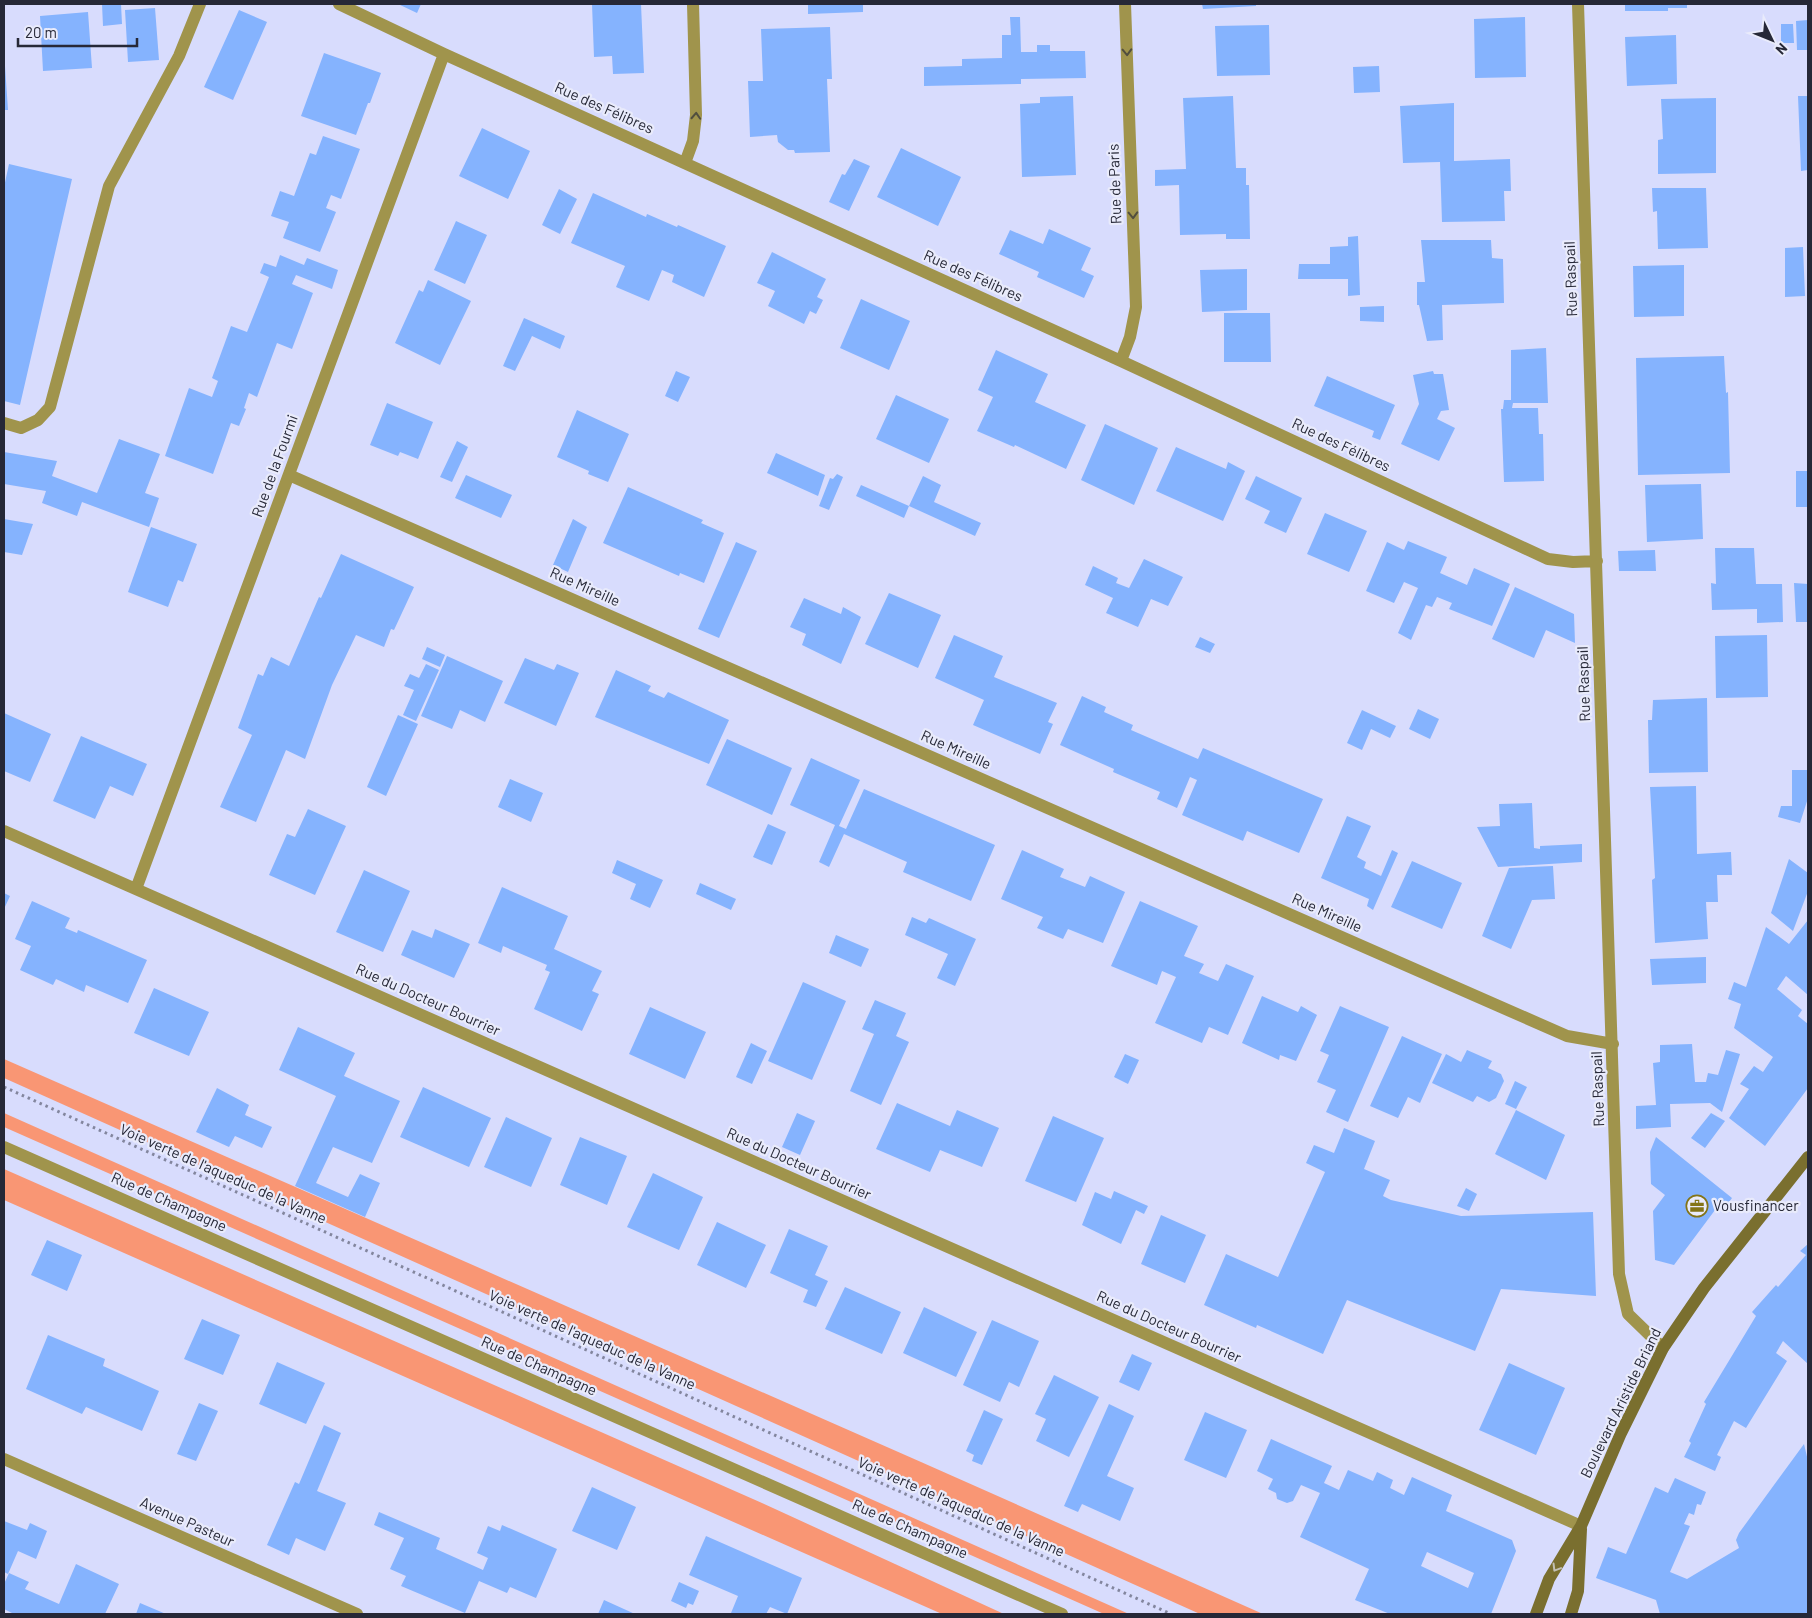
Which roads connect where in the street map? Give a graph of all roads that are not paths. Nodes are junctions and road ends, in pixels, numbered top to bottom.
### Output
1 (200, 4) edge
2 (339, 4) edge
3 (693, 4) edge
4 (1125, 4) edge
5 (1578, 4) edge
6 (444, 54) junction
7 (685, 163) junction
8 (1121, 361) junction
9 (4, 424) edge
10 (289, 475) junction
11 (1597, 561) junction
12 (4, 831) edge
13 (136, 889) junction
14 (1613, 1044) junction
15 (4, 1147) edge
16 (1808, 1157) edge
17 (1663, 1348) junction
18 (4, 1459) edge
19 (1581, 1526) junction
20 (357, 1614) edge
21 (1062, 1614) edge
22 (1536, 1614) edge
23 (1570, 1614) edge

1 - 9 street
2 - 6 street, Rue des Félibres
7 -> 3 street
4 -> 8 street, Rue de Paris
5 - 11 street, Rue Raspail
6 - 7 street, Rue des Félibres
6 - 10 street, Rue de la Fourmi
7 - 8 street, Rue des Félibres
8 - 11 street, Rue des Félibres
10 - 13 street, Rue de la Fourmi
10 - 14 street, Rue Mireille
11 - 14 street, Rue Raspail
12 - 13 street, Rue du Docteur Bourrier
13 - 19 street, Rue du Docteur Bourrier
14 - 17 street, Rue Raspail
15 - 21 street, Rue de Champagne
16 - 17 main road, Boulevard Aristide Briand
17 - 19 main road, Boulevard Aristide Briand
18 - 20 street, Avenue Pasteur
19 -> 22 main road, Boulevard Aristide Briand
19 - 23 main road, Boulevard Aristide Briand

